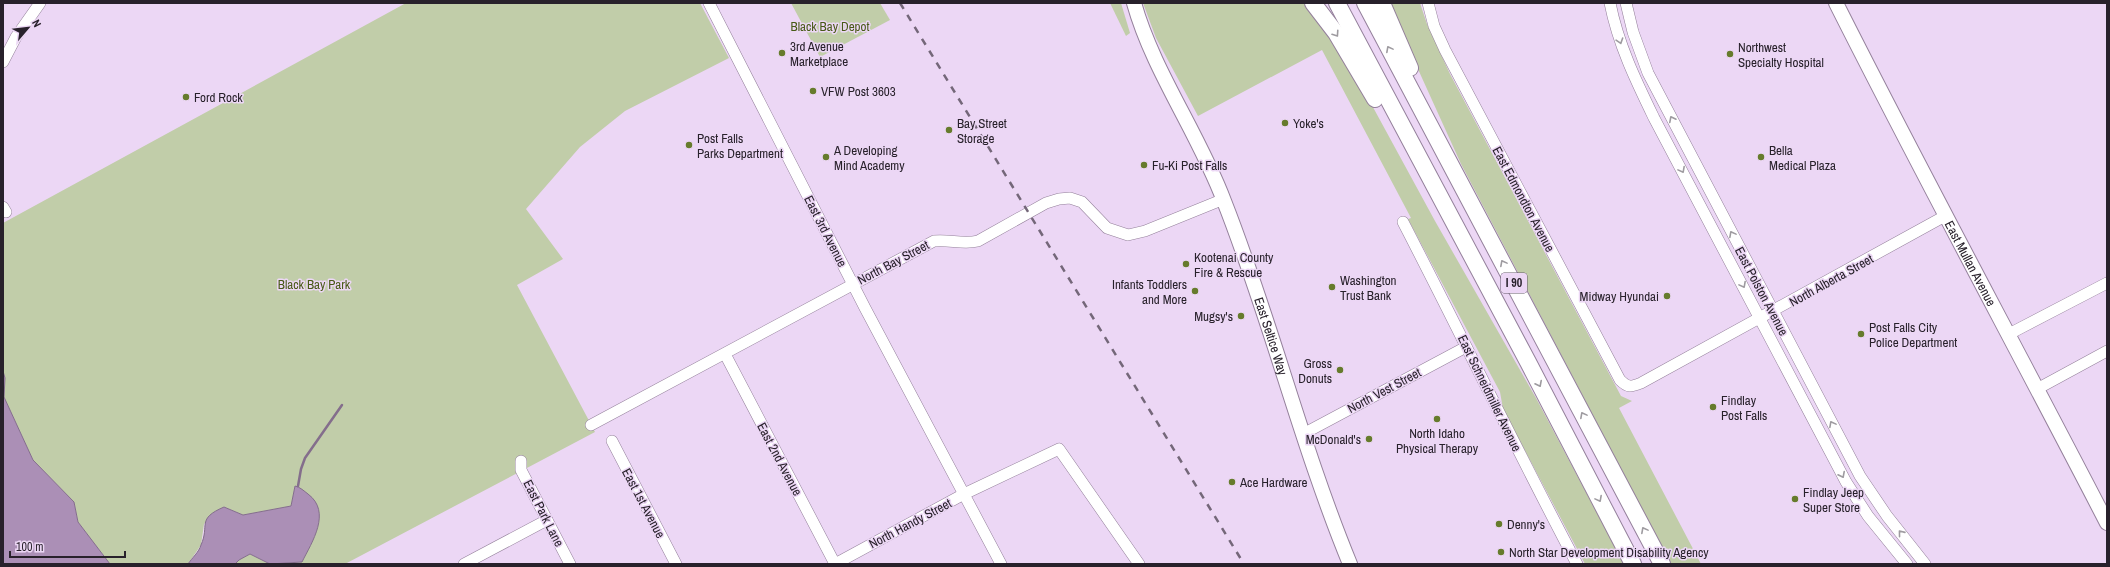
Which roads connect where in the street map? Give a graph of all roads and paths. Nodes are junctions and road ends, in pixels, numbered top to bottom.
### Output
1 (40, 3) edge
2 (709, 3) edge
3 (1134, 3) edge
4 (1313, 3) edge
5 (1337, 3) edge
6 (1365, 3) edge
7 (1382, 3) edge
8 (1428, 3) edge
9 (1610, 3) edge
10 (1626, 3) edge
11 (1836, 3) edge
12 (3, 62) edge
13 (1464, 190) junction
14 (1224, 199) junction
15 (1945, 216) junction
16 (1402, 222) dead end
17 (853, 283) junction
18 (2107, 283) edge
19 (1773, 312) junction
20 (1761, 318) junction
21 (2009, 334) junction
22 (1466, 347) junction
23 (2107, 351) edge
24 (725, 354) junction
25 (1528, 362) junction
26 (1631, 387) joint
27 (2037, 389) junction
28 (591, 425) dead end
29 (1303, 434) junction
30 (612, 441) dead end
31 (520, 461) dead end
32 (964, 494) junction
33 (547, 520) junction
34 (2107, 523) edge
35 (464, 564) edge
36 (570, 564) edge
37 (676, 564) edge
38 (835, 564) edge
39 (1001, 564) edge
40 (1139, 564) edge
41 (1350, 564) edge
42 (1577, 564) edge
43 (1633, 564) edge
44 (1662, 564) edge
45 (1907, 564) edge
46 (1925, 564) edge

1 - 12 street
2 - 17 street, East 3rd Avenue
3 - 14 main road, East Seltice Way
4 -> 25 highway
5 - 25 highway, I 90
13 -> 6 highway, I 90
7 - 13 highway
8 - 26 street, East Edmondton Avenue
9 -> 20 street, East Polston Avenue
19 -> 10 street, East Polston Avenue
11 - 15 main road, East Mullan Avenue
44 -> 13 highway, I 90
14 - 17 street, North Bay Street
14 - 29 main road, East Seltice Way
15 - 19 street, North Alberta Street
15 - 21 main road, East Mullan Avenue
16 - 22 street, East Schneidmiller Avenue
17 - 24 street, North Bay Street
17 - 32 street, East 3rd Avenue
18 - 21 street
19 - 20 street, North Alberta Street
46 -> 19 street, East Polston Avenue
20 - 26 street, North Alberta Street
20 -> 45 street, East Polston Avenue
21 - 27 main road, East Mullan Avenue
22 - 29 street, North Vest Street
22 - 42 street, East Schneidmiller Avenue
23 - 27 street
24 - 28 street, North Bay Street
24 - 38 street, East 2nd Avenue
25 -> 43 highway, I 90
27 - 34 main road, East Mullan Avenue
29 - 41 main road, East Seltice Way
30 - 37 street, East 1st Avenue
31 - 33 street, East Park Lane
32 - 38 street, North Handy Street
32 - 39 street, East 3rd Avenue
32 - 40 street, North Handy Street
33 - 35 street
33 - 36 street, East Park Lane

